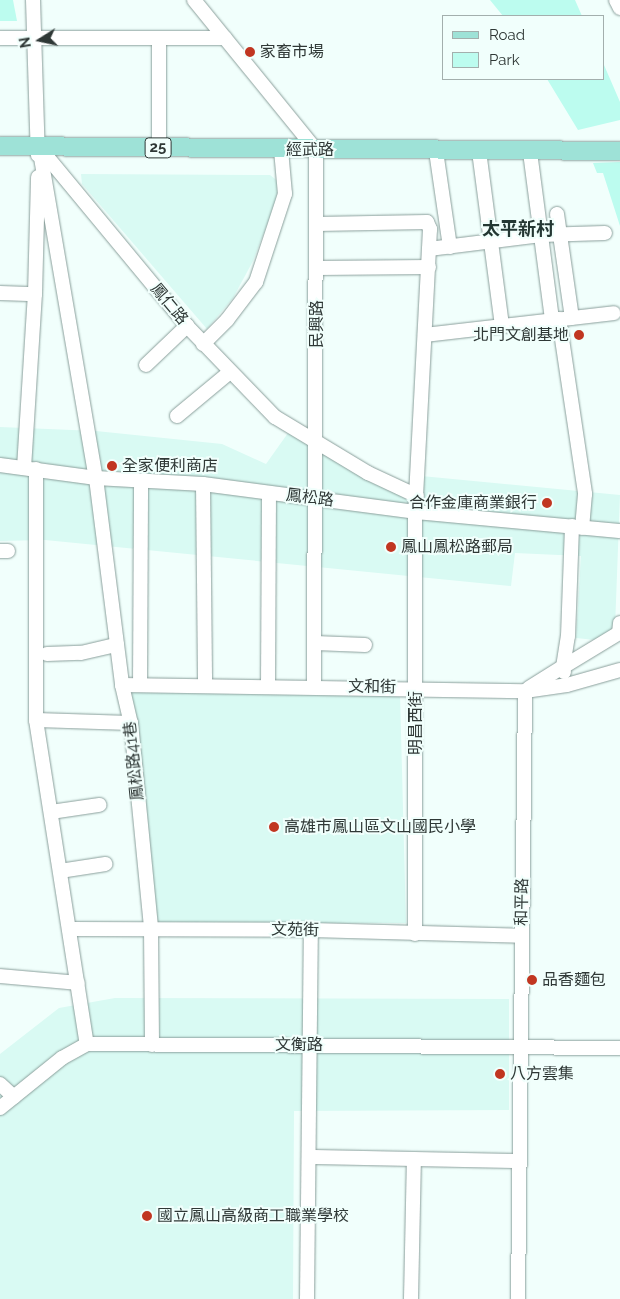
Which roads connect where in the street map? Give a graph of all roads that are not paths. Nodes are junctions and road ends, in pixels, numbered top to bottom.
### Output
1 (33, 0) edge
2 (194, 0) edge
3 (616, 0) edge
4 (620, 8) edge
5 (0, 38) edge
6 (159, 38) junction
7 (225, 38) junction
8 (34, 39) junction
9 (0, 146) edge
10 (39, 146) junction
11 (159, 148) junction
12 (281, 150) junction
13 (316, 150) junction
14 (436, 151) junction
15 (479, 151) junction
16 (620, 151) edge
17 (530, 152) junction
18 (558, 214) dead end
19 (317, 224) junction
20 (605, 232) dead end
21 (560, 234) junction
22 (541, 235) junction
23 (491, 242) junction
24 (450, 247) junction
25 (430, 250) junction
26 (428, 267) junction
27 (317, 268) junction
28 (0, 293) edge
29 (35, 294) junction
30 (614, 313) dead end
31 (561, 319) junction
32 (187, 326) junction
33 (502, 326) junction
34 (425, 335) junction
35 (203, 344) junction
36 (146, 365) dead end
37 (230, 372) junction
38 (177, 416) dead end
39 (318, 442) junction
40 (0, 465) edge
41 (30, 468) junction
42 (96, 478) junction
43 (140, 481) junction
44 (203, 484) junction
45 (269, 493) junction
46 (417, 496) junction
47 (317, 499) junction
48 (416, 512) junction
49 (577, 527) junction
50 (620, 531) edge
51 (620, 623) edge
52 (315, 643) junction
53 (365, 645) dead end
54 (118, 646) junction
55 (47, 654) dead end
56 (563, 667) junction
57 (620, 670) edge
58 (122, 685) junction
59 (140, 685) junction
60 (567, 685) junction
61 (205, 686) junction
62 (268, 686) junction
63 (314, 686) junction
64 (417, 688) junction
65 (525, 691) junction
66 (36, 720) junction
67 (131, 723) junction
68 (99, 805) dead end
69 (50, 812) junction
70 (105, 864) dead end
71 (60, 871) junction
72 (151, 928) junction
73 (69, 929) junction
74 (312, 930) junction
75 (415, 934) junction
76 (521, 936) junction
77 (0, 976) edge
78 (78, 984) junction
79 (87, 1044) junction
80 (152, 1045) junction
81 (312, 1045) junction
82 (521, 1046) junction
83 (620, 1048) edge
84 (0, 1084) edge
85 (14, 1097) junction
86 (0, 1108) edge
87 (309, 1157) junction
88 (414, 1159) junction
89 (519, 1161) junction
90 (307, 1299) edge
91 (411, 1299) edge
92 (518, 1299) edge

1 - 8 street
2 - 7 street
3 - 4 street
5 - 8 street
6 - 7 street
6 - 8 street
6 - 11 street
7 - 13 street
8 - 10 street
9 - 10 main road, 經武路 / 25
10 - 11 main road, 經武路 / 25
10 - 29 street
10 - 32 street, 鳳仁路
10 - 42 street, 鳳松路41巷
11 - 12 main road, 經武路 / 25
12 - 13 main road, 經武路 / 25
12 - 35 street
13 - 14 main road, 經武路 / 25
13 - 19 street, 民興路
14 - 15 main road, 經武路 / 25
14 - 24 street
15 - 17 main road, 經武路 / 25
15 - 23 street
16 - 17 main road, 經武路 / 25
17 - 22 street
18 - 21 street
19 - 25 street, 明昌西街
19 - 27 street, 民興路
20 - 21 street
21 - 22 street
21 - 31 street
22 - 23 street
22 - 31 street
23 - 24 street
23 - 33 street
24 - 25 street
25 - 26 street, 明昌西街
26 - 27 street
26 - 34 street, 明昌西街
27 - 39 street, 民興路
28 - 29 street
29 - 41 street
30 - 31 street
31 - 33 street
31 - 49 street
32 - 35 street, 鳳仁路
32 - 36 street
33 - 34 street
34 - 46 street, 明昌西街
35 - 37 street, 鳳仁路
37 - 38 street
37 - 39 street, 鳳仁路
39 - 46 street, 鳳仁路
39 - 47 street, 民興路
40 - 41 street, 鳳松路
41 - 42 street, 鳳松路
41 - 66 street
42 - 43 street, 鳳松路
42 - 54 street, 鳳松路41巷
43 - 44 street, 鳳松路
43 - 59 street
44 - 45 street, 鳳松路
44 - 61 street
45 - 47 street, 鳳松路
45 - 62 street
46 - 48 street, 明昌西街
47 - 48 street, 鳳松路
47 - 52 street, 民興路
48 - 49 street, 鳳松路
48 - 64 street, 明昌西街
49 - 50 street, 鳳松路
49 - 56 street
51 - 56 street
52 - 53 street
52 - 63 street, 民興路
54 - 55 street
54 - 58 street, 鳳松路41巷
56 - 60 street
56 - 65 street
57 - 60 street, 文和街
58 - 59 street, 文和街
58 - 67 street, 鳳松路41巷
59 - 61 street, 文和街
60 - 65 street, 文和街
61 - 62 street, 文和街
62 - 63 street, 文和街
63 - 64 street, 文和街
64 - 65 street, 文和街
64 - 75 street, 明昌西街
65 - 76 street, 和平路
66 - 67 street
66 - 69 street
67 - 72 street, 鳳松路41巷
68 - 69 street
69 - 71 street
70 - 71 street
71 - 73 street
72 - 73 street, 文苑街
72 - 74 street, 文苑街
72 - 80 street, 鳳松路41巷
73 - 78 street
74 - 75 street, 文苑街
74 - 81 street
75 - 76 street, 文苑街
76 - 82 street, 和平路
77 - 78 street
78 - 79 street
79 - 80 street, 文衡路
79 - 85 street
80 - 81 street, 文衡路
81 - 82 street, 文衡路
81 - 87 street
82 - 83 street, 文衡路
82 - 89 street, 和平路
84 - 85 street
85 - 86 street
87 - 88 street
87 - 90 street
88 - 89 street
88 - 91 street
89 - 92 street, 和平路

